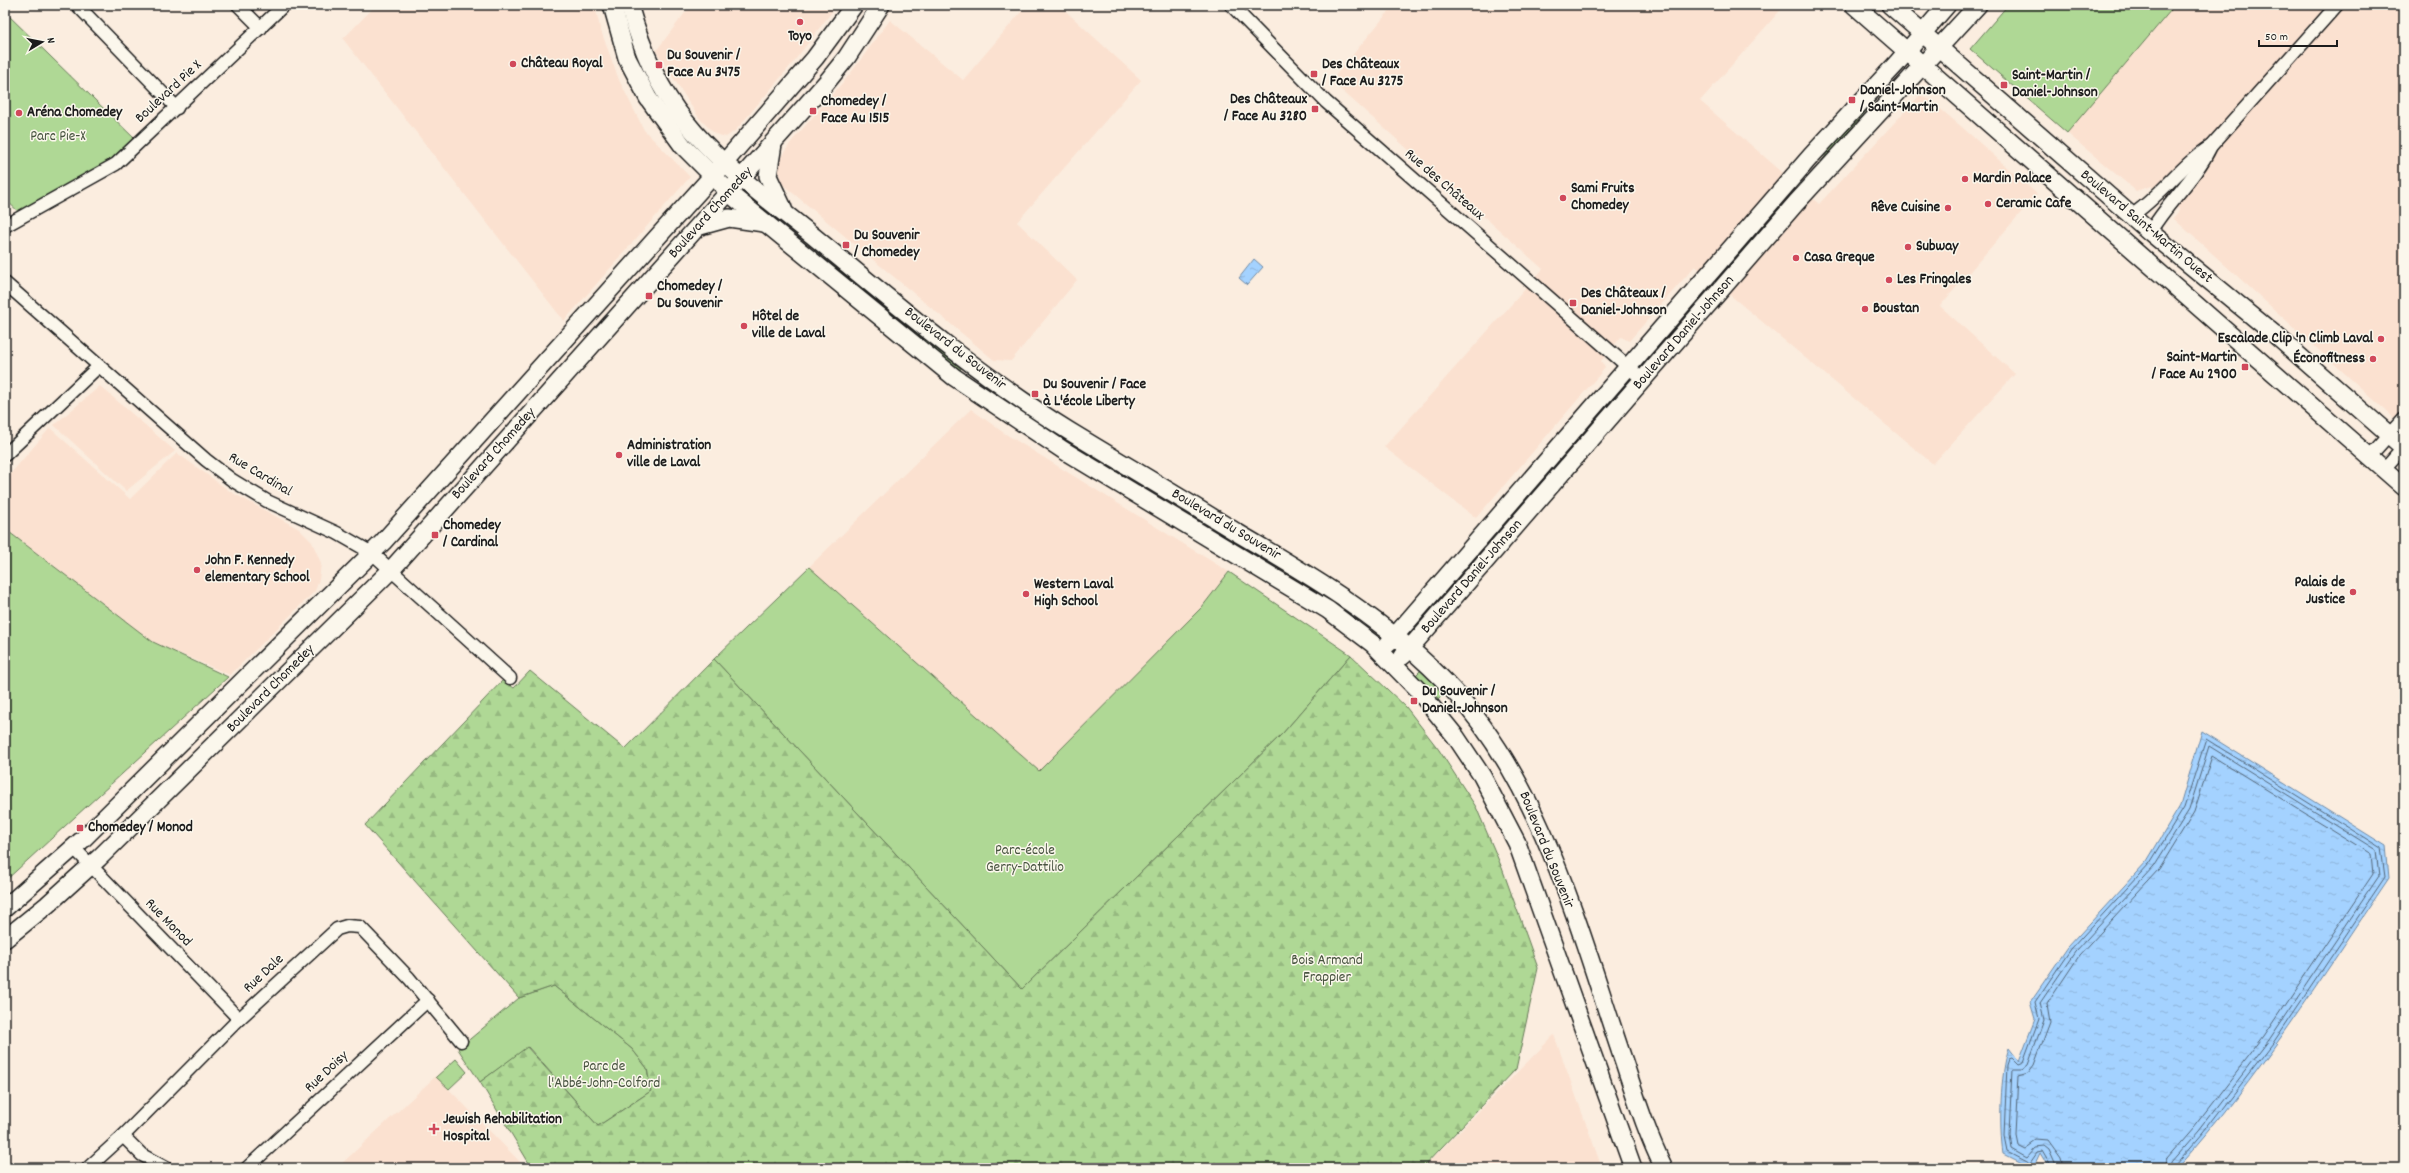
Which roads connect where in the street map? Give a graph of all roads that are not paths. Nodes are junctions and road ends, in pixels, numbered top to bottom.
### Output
1 (78, 5) edge
2 (238, 5) edge
3 (284, 5) edge
4 (612, 5) edge
5 (629, 5) edge
6 (854, 5) edge
7 (881, 5) edge
8 (1231, 5) edge
9 (1854, 5) edge
10 (1890, 5) edge
11 (1947, 5) edge
12 (1978, 5) edge
13 (2337, 5) edge
14 (261, 28) junction
15 (1922, 34) junction
16 (1939, 48) junction
17 (1906, 52) junction
18 (1922, 65) junction
19 (177, 108) junction
20 (773, 144) junction
21 (2211, 146) junction
22 (725, 162) junction
23 (712, 176) junction
24 (742, 178) junction
25 (730, 193) junction
26 (786, 214) junction
27 (2131, 216) junction
28 (766, 224) junction
29 (5, 226) edge
30 (699, 226) junction
31 (2150, 232) junction
32 (5, 283) edge
33 (99, 366) junction
34 (1628, 367) junction
35 (1643, 380) junction
36 (2404, 418) edge
37 (2389, 435) junction
38 (2404, 447) edge
39 (5, 455) edge
40 (2369, 457) junction
41 (2384, 470) junction
42 (2404, 487) edge
43 (372, 553) junction
44 (391, 570) junction
45 (1395, 636) junction
46 (1410, 649) junction
47 (1381, 652) junction
48 (1395, 665) junction
49 (510, 678) dead end
50 (74, 848) junction
51 (91, 866) junction
52 (5, 908) edge
53 (5, 939) edge
54 (428, 1000) junction
55 (239, 1019) junction
56 (462, 1041) dead end
57 (123, 1136) junction
58 (88, 1168) edge
59 (166, 1168) edge
60 (247, 1168) edge
61 (1633, 1168) edge
62 (1664, 1168) edge

1 - 19 street
2 - 14 street
3 - 14 street, Boulevard Pie X
4 - 23 street, Boulevard du Souvenir
5 - 22 street, Boulevard du Souvenir
6 - 22 street, Boulevard Chomedey
7 - 20 street, Boulevard Chomedey
8 - 34 street, Rue des Châteaux
9 - 17 street, Boulevard Saint-Martin Ouest
10 - 15 street, Boulevard Saint-Martin Ouest
11 - 15 street, Boulevard Daniel-Johnson
12 - 16 street, Boulevard Daniel-Johnson
13 - 21 street
14 - 19 street, Boulevard Pie X
15 - 16 street, Boulevard Saint-Martin Ouest
15 - 17 street, Boulevard Daniel-Johnson
16 - 18 street, Boulevard Daniel-Johnson
16 - 27 street, Boulevard Saint-Martin Ouest
17 - 18 street, Boulevard Saint-Martin Ouest
17 - 34 street, Boulevard Daniel-Johnson
18 - 35 street, Boulevard Daniel-Johnson
18 - 40 street, Boulevard Saint-Martin Ouest
19 - 29 street, Boulevard Pie X
20 - 24 street, Boulevard Chomedey
20 - 26 street
21 - 27 street
21 - 31 street
22 - 23 street, Boulevard Chomedey
22 - 24 street, Boulevard du Souvenir
23 - 25 street, Boulevard du Souvenir
23 - 43 street, Boulevard Chomedey
24 - 25 street, Boulevard Chomedey
24 - 26 street, Boulevard du Souvenir
25 - 28 street, Boulevard du Souvenir
25 - 30 street, Boulevard Chomedey
26 - 45 street, Boulevard du Souvenir
27 - 31 street, Boulevard Saint-Martin Ouest
28 - 30 street
28 - 47 street, Boulevard du Souvenir
30 - 44 street, Boulevard Chomedey
31 - 37 street, Boulevard Saint-Martin Ouest
32 - 33 street, Rue Cardinal
33 - 39 street
33 - 43 street, Rue Cardinal
34 - 35 street, Rue des Châteaux
34 - 45 street, Boulevard Daniel-Johnson
35 - 46 street, Boulevard Daniel-Johnson
36 - 37 street
37 - 38 street, Boulevard Saint-Martin Ouest
37 - 40 street
38 - 41 street
40 - 41 street, Boulevard Saint-Martin Ouest
41 - 42 street, Boulevard Saint-Martin Ouest
43 - 44 street, Rue Cardinal
43 - 50 street, Boulevard Chomedey
44 - 49 street, Rue Cardinal
44 - 51 street, Boulevard Chomedey
45 - 46 street, Boulevard du Souvenir
45 - 47 street, Boulevard Daniel-Johnson
46 - 48 street, Boulevard Daniel-Johnson
46 - 62 street, Boulevard du Souvenir
47 - 48 street, Boulevard du Souvenir
48 - 61 street, Boulevard du Souvenir
50 - 51 street, Rue Monod
50 - 52 street, Boulevard Chomedey
51 - 53 street, Boulevard Chomedey
51 - 55 street, Rue Monod
54 - 55 street, Rue Dale
54 - 56 street, Rue Dale
54 - 60 street, Rue Doisy
55 - 57 street, Rue Dale
57 - 58 street, Rue Dale
57 - 59 street

